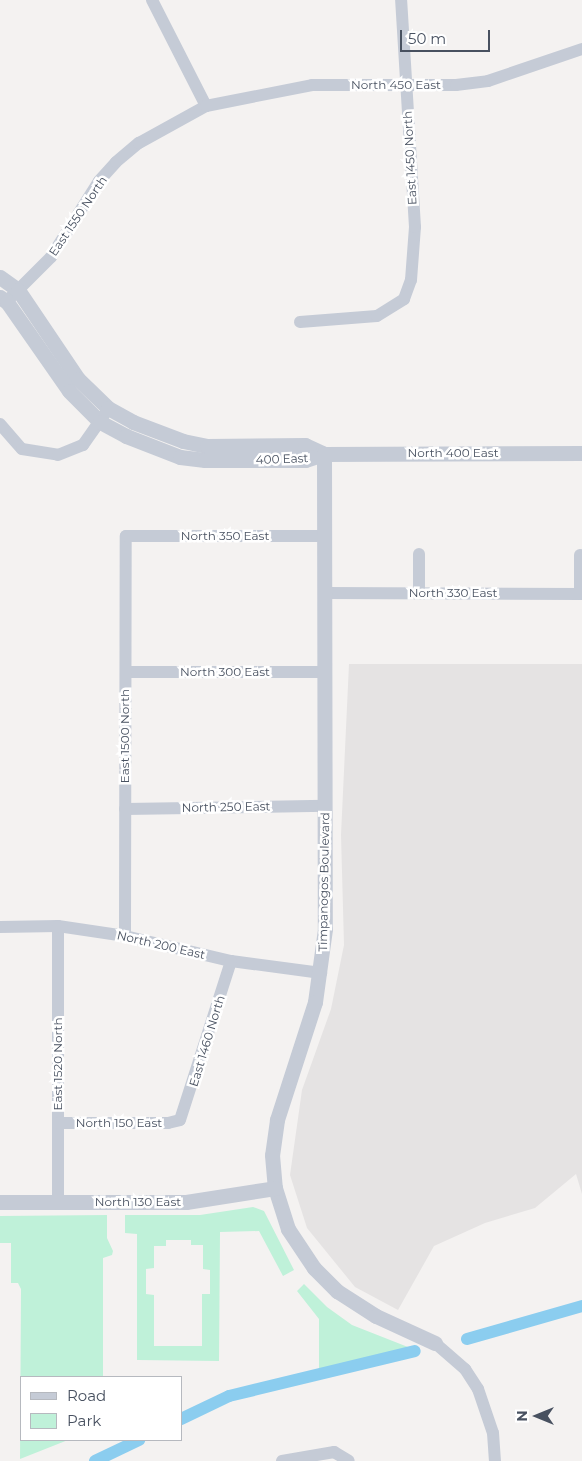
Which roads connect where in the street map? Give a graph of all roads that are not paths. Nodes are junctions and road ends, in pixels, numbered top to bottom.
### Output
1 (152, 0) edge
2 (401, 0) edge
3 (582, 49) edge
4 (407, 85) junction
5 (206, 106) junction
6 (0, 278) edge
7 (18, 290) junction
8 (4, 300) edge
9 (300, 322) dead end
10 (108, 408) junction
11 (100, 422) junction
12 (0, 424) edge
13 (582, 453) edge
14 (324, 454) junction
15 (126, 536) joint
16 (324, 536) junction
17 (420, 554) dead end
18 (580, 555) dead end
19 (325, 593) junction
20 (420, 593) junction
21 (581, 594) edge
22 (126, 672) junction
23 (325, 672) junction
24 (326, 806) junction
25 (125, 809) junction
26 (58, 926) junction
27 (0, 927) edge
28 (125, 936) junction
29 (231, 962) junction
30 (321, 973) junction
31 (180, 1120) joint
32 (58, 1123) junction
33 (275, 1188) junction
34 (0, 1202) edge
35 (58, 1202) junction
36 (435, 1343) joint
37 (282, 1461) edge
38 (349, 1461) edge
39 (496, 1461) edge

1 - 5 street
2 - 4 street, East 1450 North
3 - 4 street, North 450 East
4 - 5 street, North 450 East
4 - 9 street, East 1450 North
5 - 7 street, East 1550 North
6 - 7 street, 400 East
7 - 8 street, East 1550 North
7 - 10 street, 400 East
8 - 11 street, 400 East
10 - 11 street
10 - 14 street, 400 East
11 - 12 street
11 - 14 street, 400 East
13 - 14 street, North 400 East
14 - 16 street, Timpanogos Boulevard
15 - 16 street, North 350 East
15 - 22 street, East 1500 North
16 - 19 street, Timpanogos Boulevard
17 - 20 street
18 - 21 street
19 - 20 street, North 330 East
19 - 23 street, Timpanogos Boulevard
20 - 21 street, North 330 East
22 - 23 street, North 300 East
22 - 25 street, East 1500 North
23 - 24 street, Timpanogos Boulevard
24 - 25 street, North 250 East
24 - 30 street, Timpanogos Boulevard
25 - 28 street, East 1500 North
26 - 27 street, North 200 East
26 - 28 street, North 200 East
26 - 32 street, East 1520 North
28 - 29 street, North 200 East
29 - 30 street, North 200 East
29 - 31 street, East 1460 North
30 - 33 street, Timpanogos Boulevard
31 - 32 street, North 150 East
32 - 35 street, East 1520 North
33 - 35 street, North 130 East
33 - 36 street, Timpanogos Boulevard
34 - 35 street, North 130 East
36 - 39 street
37 - 38 street

